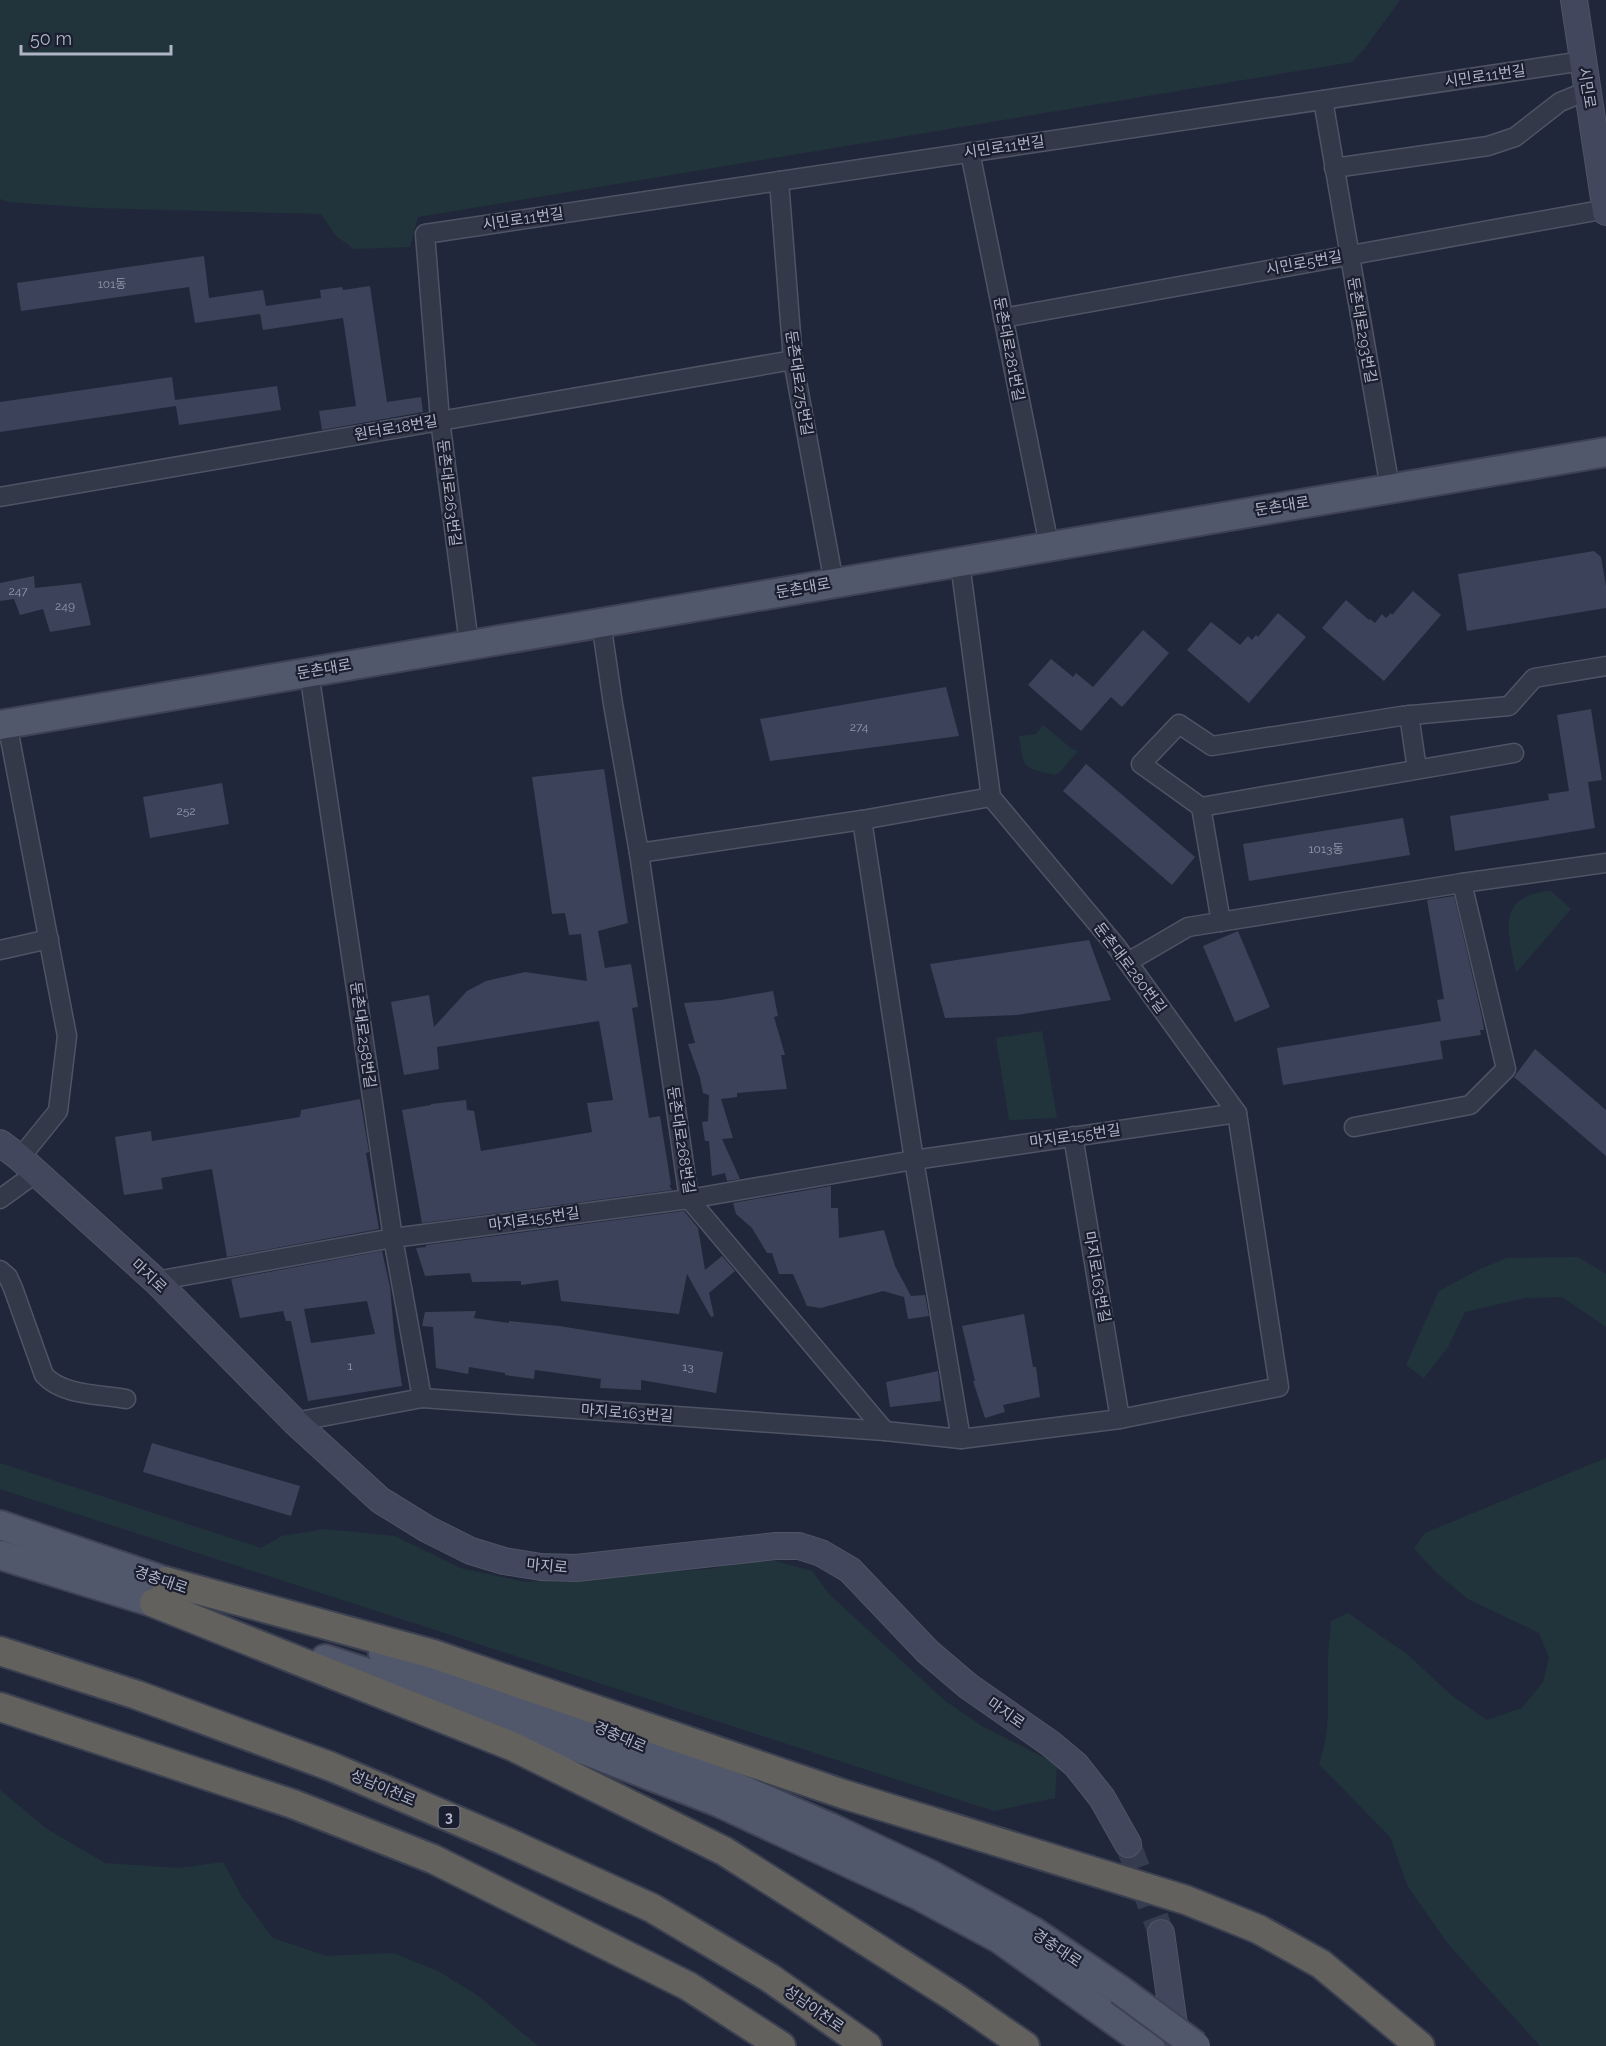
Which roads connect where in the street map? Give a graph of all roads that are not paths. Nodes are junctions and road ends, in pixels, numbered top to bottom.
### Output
1 (1574, 0) edge
2 (1583, 61) junction
3 (1587, 91) junction
4 (1323, 100) junction
5 (970, 152) junction
6 (1334, 168) junction
7 (779, 181) junction
8 (1606, 210) edge
9 (425, 234) joint
10 (1349, 255) junction
11 (1003, 318) junction
12 (793, 360) junction
13 (440, 420) junction
14 (1606, 452) edge
15 (1390, 489) junction
16 (0, 497) edge
17 (1049, 545) junction
18 (960, 563) junction
19 (834, 583) junction
20 (601, 622) junction
21 (468, 644) junction
22 (1606, 666) edge
23 (309, 672) junction
24 (1408, 715) junction
25 (4, 724) edge
26 (1514, 753) dead end
27 (1417, 770) junction
28 (991, 797) junction
29 (1201, 807) junction
30 (862, 820) junction
31 (639, 853) junction
32 (1606, 863) edge
33 (1462, 882) junction
34 (1221, 922) junction
35 (49, 939) junction
36 (0, 950) edge
37 (1128, 962) junction
38 (1237, 1113) junction
39 (1354, 1127) dead end
40 (1073, 1136) junction
41 (0, 1143) edge
42 (914, 1160) junction
43 (28, 1166) junction
44 (0, 1199) edge
45 (689, 1199) junction
46 (393, 1238) junction
47 (0, 1270) edge
48 (156, 1281) junction
49 (1279, 1387) joint
50 (422, 1398) junction
51 (126, 1399) dead end
52 (1120, 1419) junction
53 (295, 1422) junction
54 (885, 1431) junction
55 (961, 1439) junction
56 (0, 1525) edge
57 (0, 1554) edge
58 (159, 1592) junction
59 (0, 1651) edge
60 (0, 1707) edge
61 (1128, 1844) tunnel mouth
62 (1161, 1933) tunnel mouth
63 (781, 2046) edge
64 (867, 2046) edge
65 (1025, 2046) edge
66 (1150, 2046) edge
67 (1177, 2046) edge
68 (1196, 2046) edge
69 (1420, 2046) edge

1 - 2 main road, 시민로
2 - 3 main road, 시민로
2 - 4 street, 시민로11번길
3 - 6 street
3 - 8 main road, 시민로
4 - 5 street, 시민로11번길
4 - 6 street, 둔촌대로293번길
5 - 7 street, 시민로11번길
5 - 11 street, 둔촌대로281번길
6 - 10 street, 둔촌대로293번길
7 - 9 street, 시민로11번길
7 - 12 street, 둔촌대로275번길
8 - 10 street, 시민로5번길
9 - 13 street, 둔촌대로263번길
10 - 11 street, 시민로5번길
10 - 15 street, 둔촌대로293번길
11 - 17 street, 둔촌대로281번길
12 - 13 street, 원터로18번길
12 - 19 street, 둔촌대로275번길
13 - 16 street, 원터로18번길
13 - 21 street, 둔촌대로263번길
14 - 15 main road, 둔촌대로
15 - 17 main road, 둔촌대로
17 - 18 main road, 둔촌대로
18 - 19 main road, 둔촌대로
18 - 28 street
19 - 20 main road, 둔촌대로
20 - 21 main road, 둔촌대로
20 - 31 street, 둔촌대로268번길
21 - 23 main road, 둔촌대로
22 - 24 street
23 - 25 main road, 둔촌대로
23 - 46 street, 둔촌대로258번길
24 - 27 street
24 - 29 street
25 - 35 street
26 - 27 street
27 - 29 street
28 - 30 street
28 - 37 street, 둔촌대로280번길
29 - 34 street
30 - 31 street
30 - 42 street
31 - 45 street, 둔촌대로268번길
32 - 33 street
33 - 34 street
33 - 39 street
34 - 37 street
35 - 36 street
35 - 43 street
37 - 38 street, 둔촌대로280번길
38 - 40 street, 마지로155번길
38 - 49 street, 둔촌대로280번길
40 - 42 street, 마지로155번길
40 - 52 street, 마지로163번길
41 - 43 main road, 마지로
42 - 45 street, 마지로155번길
42 - 55 street
43 - 44 street
43 - 48 main road, 마지로
45 - 46 street, 마지로155번길
45 - 54 street, 둔촌대로268번길
46 - 48 street, 마지로155번길
46 - 50 street, 둔촌대로258번길
47 - 51 street
48 - 53 main road, 마지로
49 - 52 street, 마지로163번길
50 - 53 street, 마지로163번길
50 - 54 street, 마지로163번길
52 - 55 street, 마지로163번길
53 - 61 main road, 마지로
54 - 55 street, 마지로163번길
56 - 58 main road, 경충대로
57 - 58 main road, 경충대로
58 - 65 highway
58 - 66 main road, 경충대로
58 - 68 main road, 경충대로, bridge
58 - 69 highway
59 - 64 highway, 성남이천로 / 3
60 - 63 highway
62 - 67 main road

